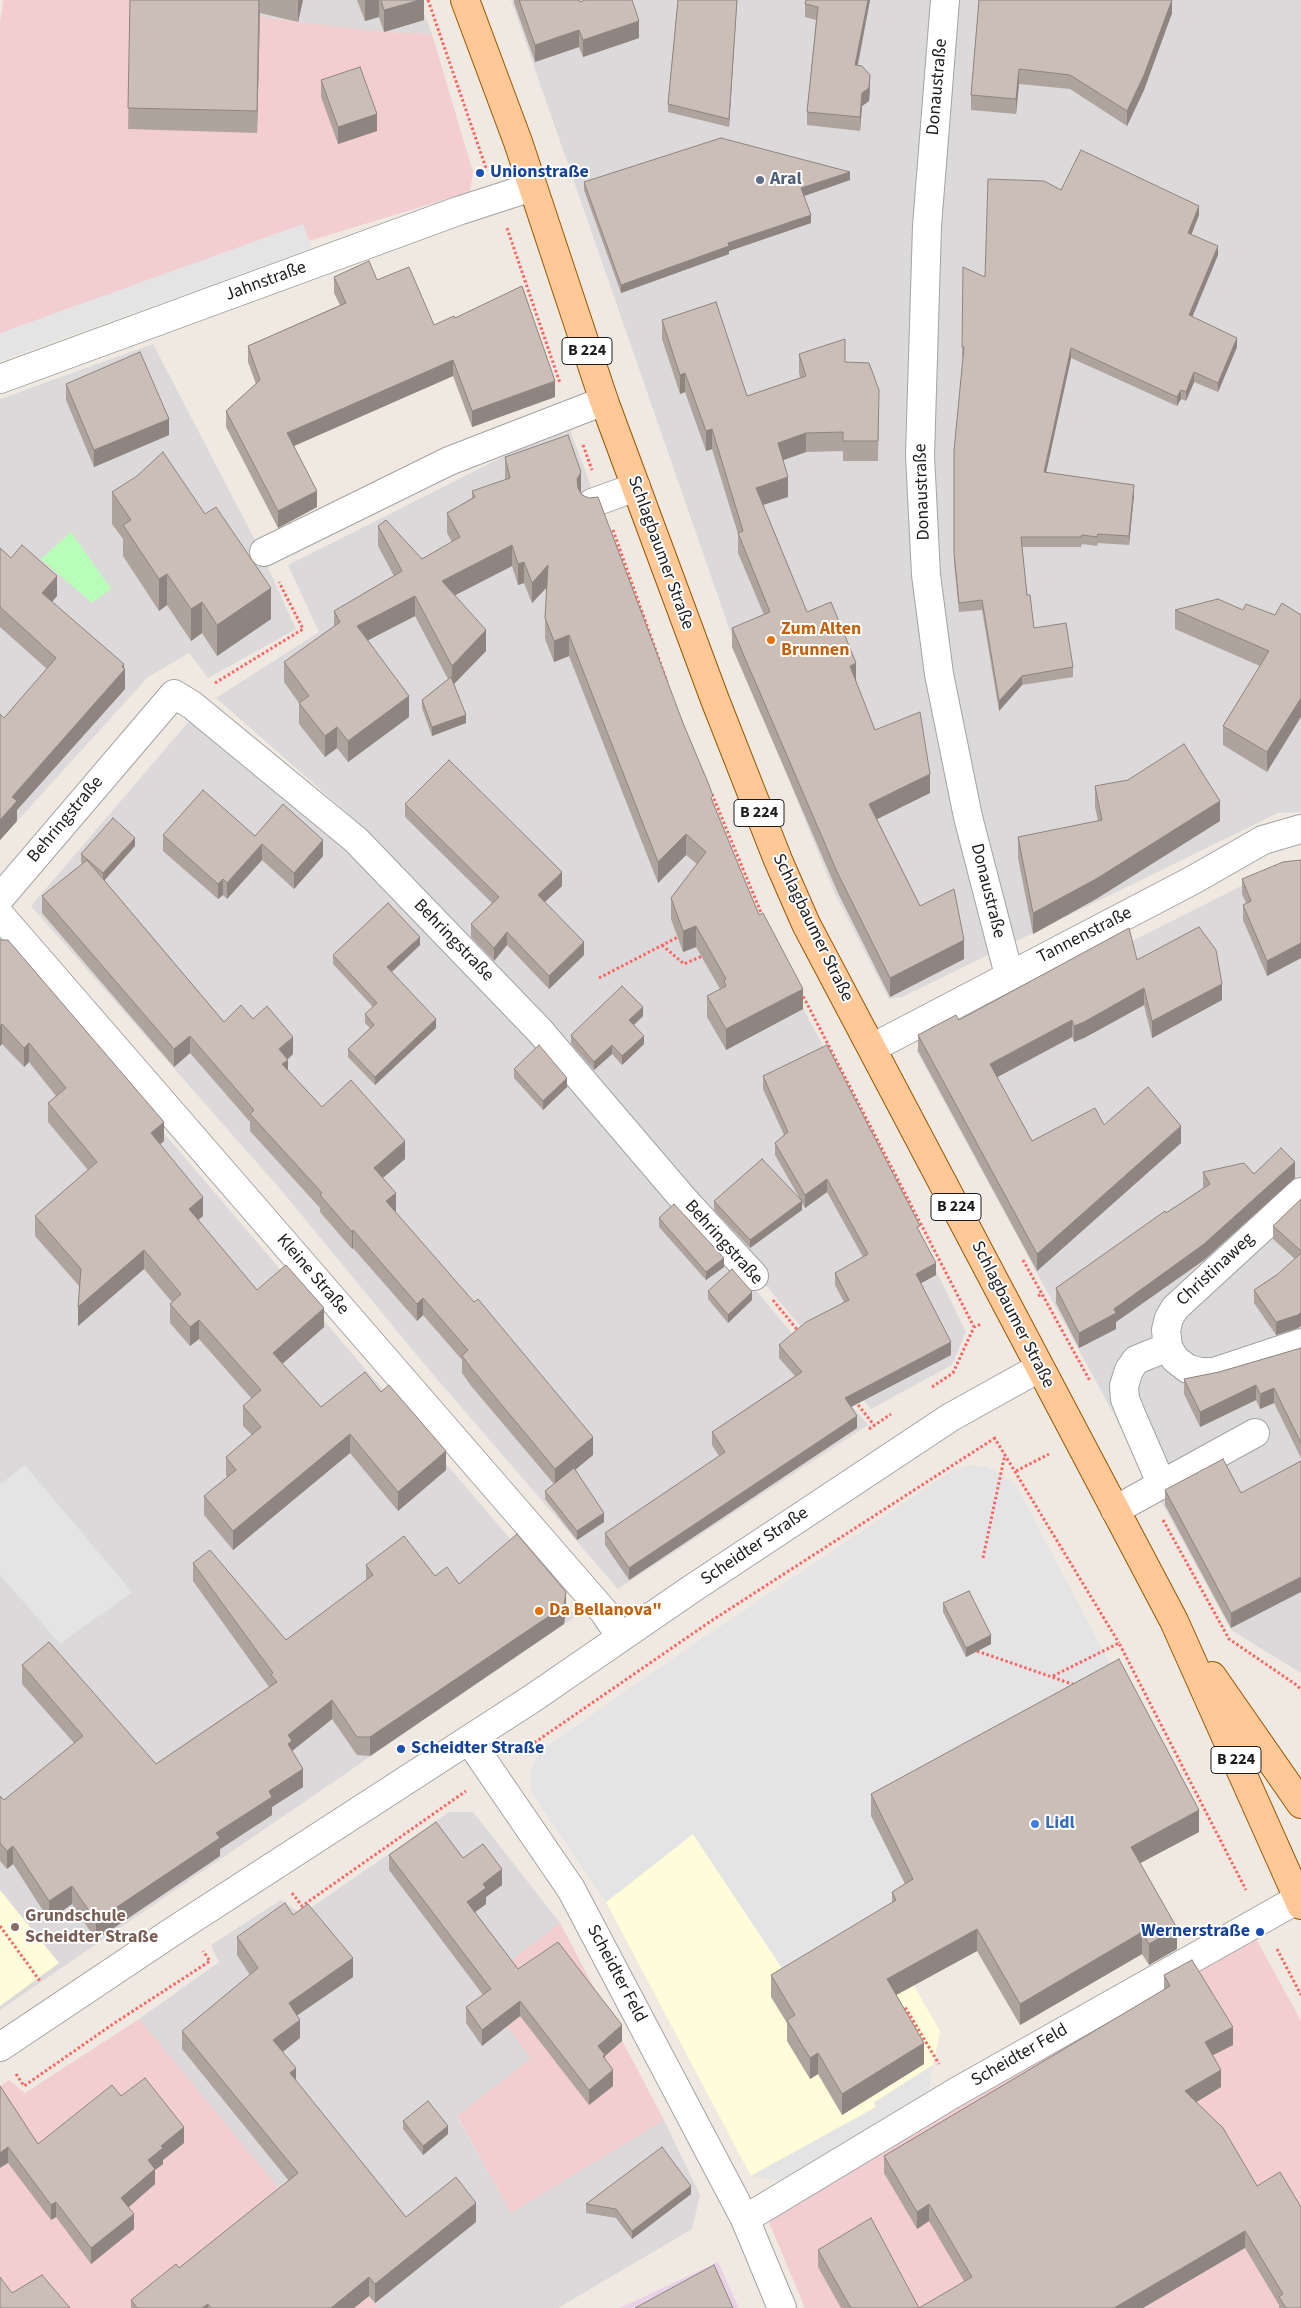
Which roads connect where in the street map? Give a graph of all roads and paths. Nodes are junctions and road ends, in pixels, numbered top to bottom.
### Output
1 (428, 0) edge
2 (465, 0) edge
3 (945, 0) edge
4 (532, 187) junction
5 (496, 198) junction
6 (0, 380) edge
7 (604, 401) junction
8 (636, 487) junction
9 (592, 503) edge
10 (264, 552) joint
11 (192, 706) junction
12 (1301, 829) edge
13 (0, 898) edge
14 (0, 915) edge
15 (678, 937) edge
16 (662, 945) junction
17 (709, 952) edge
18 (1009, 975) junction
19 (599, 978) dead end
20 (872, 1048) junction
21 (1301, 1192) edge
22 (1019, 1252) dead end
23 (754, 1276) joint
24 (1042, 1294) dead end
25 (802, 1336) edge
26 (1301, 1343) edge
27 (1168, 1347) junction
28 (1038, 1368) junction
29 (850, 1396) edge
30 (874, 1425) dead end
31 (1255, 1433) dead end
32 (995, 1438) dead end
33 (1005, 1454) junction
34 (1161, 1483) junction
35 (1115, 1510) junction
36 (983, 1558) dead end
37 (1174, 1621) junction
38 (621, 1637) junction
39 (1119, 1643) junction
40 (977, 1651) edge
41 (1053, 1676) junction
42 (1078, 1687) edge
43 (469, 1740) junction
44 (1301, 1804) edge
45 (1300, 1902) edge
46 (1262, 1920) junction
47 (0, 1926) edge
48 (44, 1988) dead end
49 (1301, 1995) edge
50 (895, 2014) edge
51 (0, 2047) edge
52 (956, 2092) junction
53 (744, 2219) junction
54 (782, 2308) edge

1 - 5 path
2 - 4 main road, Schlagbaumer Straße / B 224
3 - 18 street, Donaustraße
4 - 5 street, Jahnstraße
4 - 7 main road, Schlagbaumer Straße / B 224
5 - 6 street, Jahnstraße
7 - 8 main road, Schlagbaumer Straße / B 224
7 - 10 street
8 - 9 street
8 - 20 main road, Schlagbaumer Straße / B 224
10 - 11 path
11 - 13 street, Behringstraße
11 - 23 street, Behringstraße
12 - 18 street, Tannenstraße
14 - 38 street, Kleine Straße
15 - 16 path
16 - 17 path
16 - 19 path
18 - 20 street, Tannenstraße
20 - 28 main road, Schlagbaumer Straße / B 224
21 - 27 street, Christinaweg
22 - 24 path
23 - 25 path, Behringstraße
26 - 27 street
27 - 34 street
28 - 35 main road, Schlagbaumer Straße / B 224
28 - 38 street, Scheidter Straße
29 - 30 path
31 - 34 street
32 - 33 path
33 - 36 path
33 - 39 path
34 - 35 street
35 - 37 main road, Schlagbaumer Straße / B 224
37 - 44 main road, Schlagbaumer Straße / B 224
37 - 45 main road, Schlagbaumer Straße / B 224
38 - 43 street, Scheidter Straße
39 - 41 path
39 - 46 path
40 - 41 path
41 - 42 path
43 - 51 street, Scheidter Straße
43 - 53 street, Scheidter Feld
45 - 46 street, Scheidter Feld
46 - 49 path
46 - 52 street, Scheidter Feld
47 - 48 path
50 - 52 path
52 - 53 street, Scheidter Feld
53 - 54 street, Scheidter Feld

